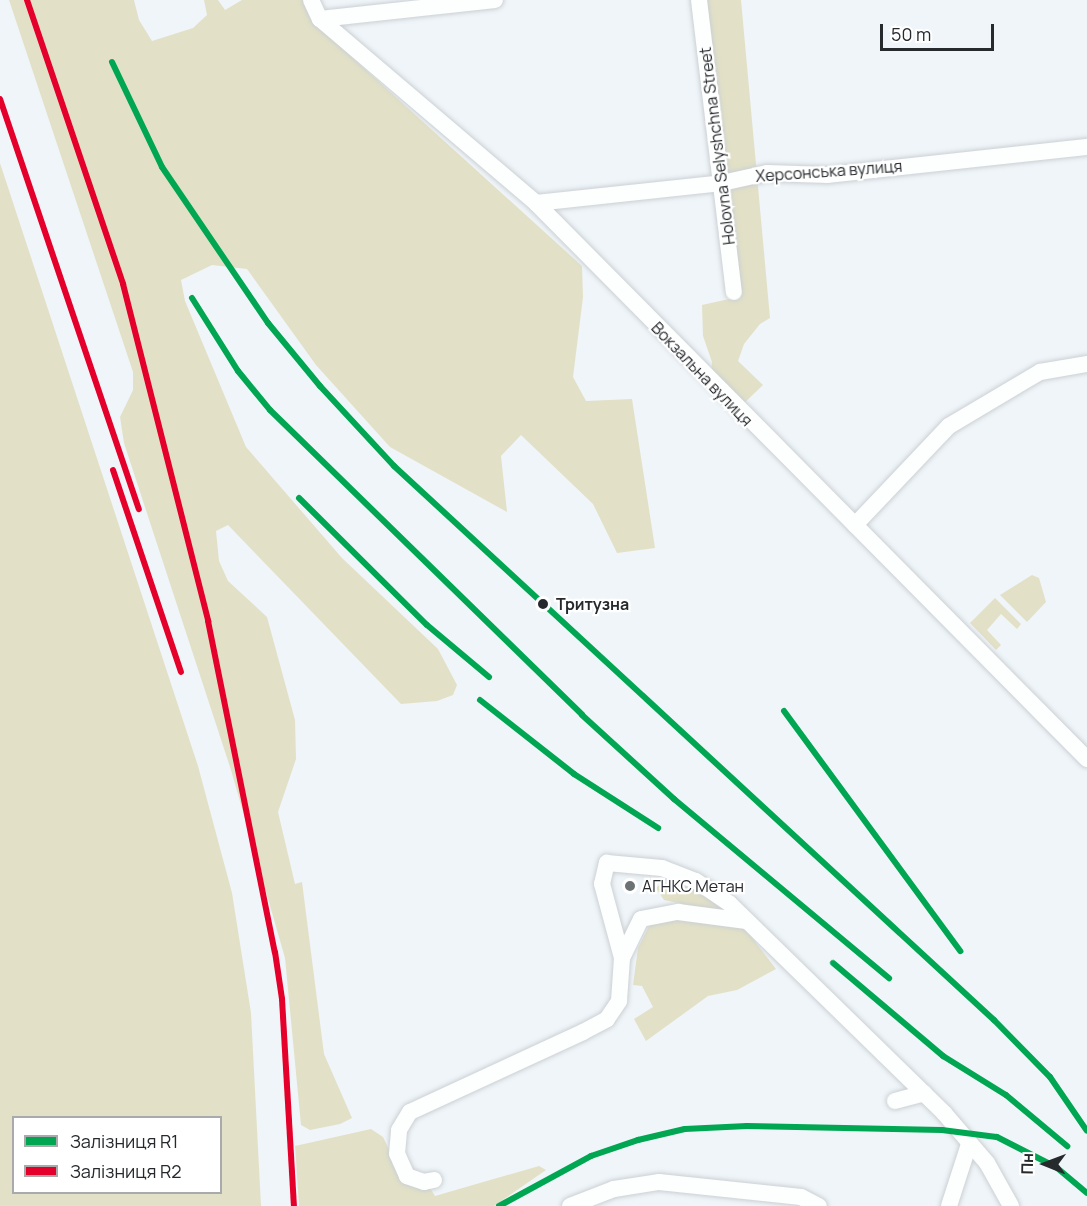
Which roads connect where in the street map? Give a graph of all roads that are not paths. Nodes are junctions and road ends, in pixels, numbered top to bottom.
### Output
1 (311, 0) edge
2 (495, 0) edge
3 (699, 0) edge
4 (320, 19) junction
5 (1087, 147) edge
6 (722, 183) junction
7 (536, 204) junction
8 (734, 292) dead end
9 (1087, 364) edge
10 (855, 525) junction
11 (1087, 759) edge
12 (746, 921) junction
13 (622, 958) junction
14 (619, 1001) junction
15 (622, 1018) dead end
16 (924, 1093) junction
17 (895, 1101) dead end
18 (969, 1144) junction
19 (434, 1180) dead end
20 (570, 1206) edge
21 (819, 1206) edge
22 (949, 1206) edge
23 (1011, 1206) edge

1 - 4 street, Вокзальна вулиця
2 - 4 street
3 - 6 street, Holovna Selyshchna Street
4 - 7 street, Вокзальна вулиця
5 - 6 street, Херсонська вулиця
6 - 7 street, Херсонська вулиця
6 - 8 street, Holovna Selyshchna Street
7 - 10 street, Вокзальна вулиця
9 - 10 street
10 - 11 street, Вокзальна вулиця
12 - 13 street
12 - 13 street
12 - 16 street
13 - 14 street
14 - 15 street
14 - 19 street
16 - 17 street
16 - 18 street
18 - 22 street
18 - 23 street
20 - 21 street

